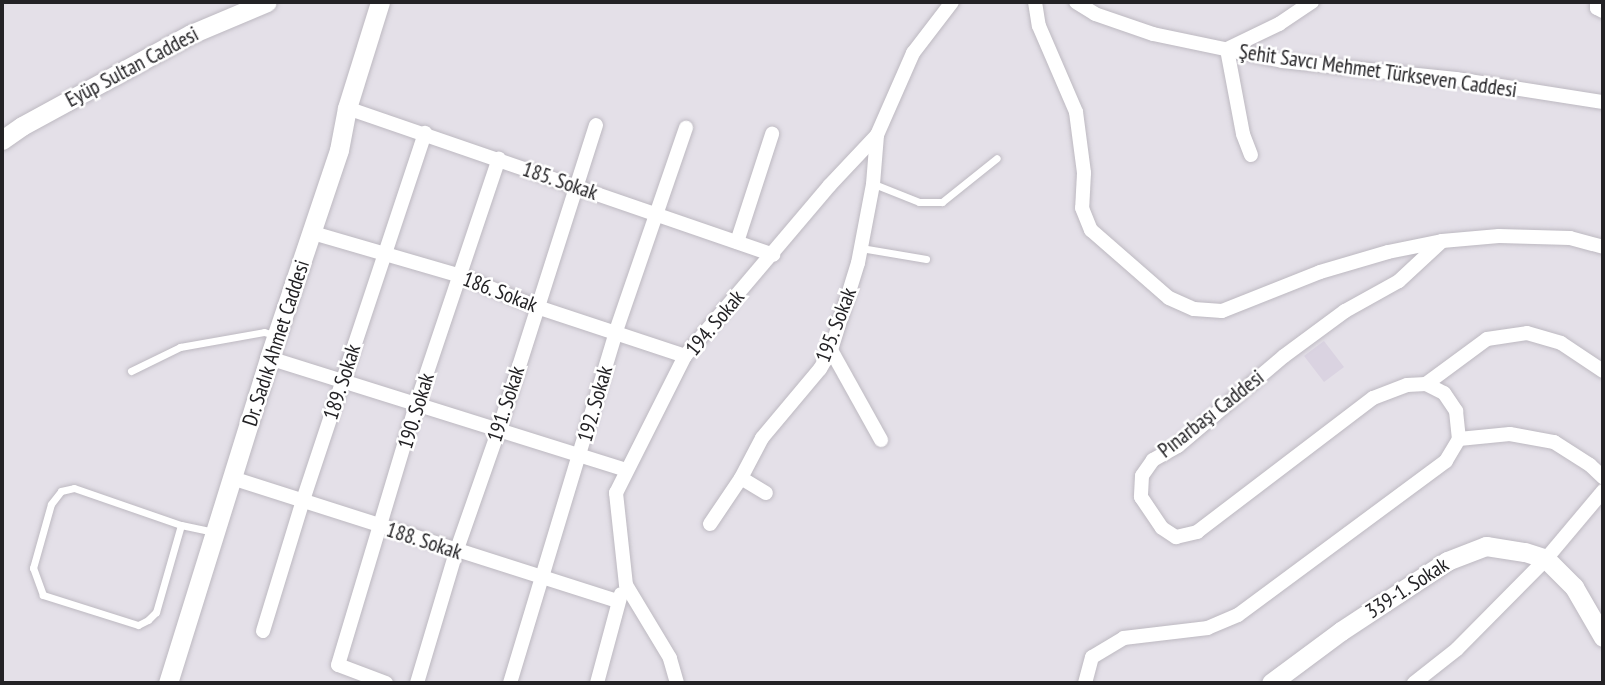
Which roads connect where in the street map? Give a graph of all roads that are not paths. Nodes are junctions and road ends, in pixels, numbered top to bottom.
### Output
1 (267, 2) edge
2 (380, 2) edge
3 (952, 2) edge
4 (1035, 2) edge
5 (1076, 2) edge
6 (1312, 2) edge
7 (1597, 2) edge
8 (1603, 11) edge
9 (1227, 49) junction
10 (1603, 102) edge
11 (347, 108) junction
12 (596, 125) dead end
13 (685, 128) dead end
14 (425, 133) junction
15 (772, 134) dead end
16 (877, 135) junction
17 (2, 140) edge
18 (1251, 155) dead end
19 (997, 158) dead end
20 (499, 159) junction
21 (873, 184) junction
22 (576, 186) junction
23 (658, 215) junction
24 (313, 233) junction
25 (1442, 241) junction
26 (737, 242) junction
27 (1603, 247) edge
28 (861, 248) junction
29 (385, 253) junction
30 (772, 255) junction
31 (926, 259) dead end
32 (461, 276) junction
33 (537, 307) junction
34 (616, 331) junction
35 (277, 336) junction
36 (831, 350) junction
37 (685, 356) junction
38 (269, 358) junction
39 (131, 371) dead end
40 (1603, 371) edge
41 (342, 380) junction
42 (1426, 384) junction
43 (416, 405) junction
44 (499, 429) junction
45 (1459, 439) junction
46 (881, 440) dead end
47 (580, 455) junction
48 (626, 470) junction
49 (1603, 477) edge
50 (232, 478) junction
51 (741, 478) junction
52 (1603, 491) edge
53 (766, 494) dead end
54 (303, 500) junction
55 (710, 524) dead end
56 (181, 525) junction
57 (382, 527) junction
58 (215, 532) junction
59 (456, 552) junction
60 (1546, 559) junction
61 (541, 577) junction
62 (626, 586) junction
63 (617, 601) junction
64 (263, 631) dead end
65 (1603, 637) edge
66 (168, 683) edge
67 (386, 683) edge
68 (417, 683) edge
69 (510, 683) edge
70 (597, 683) edge
71 (677, 683) edge
72 (1085, 683) edge
73 (1271, 683) edge
74 (1414, 683) edge

1 - 17 street, Eyüp Sultan Caddesi
2 - 11 street, Dr. Sadık Ahmet Caddesi
3 - 16 street, 194. Sokak
4 - 25 street
5 - 9 street, Şehit Savcı Mehmet Türkseven Caddesi
6 - 9 street
7 - 8 street
9 - 10 street, Şehit Savcı Mehmet Türkseven Caddesi
9 - 18 street
11 - 14 street, 185. Sokak
11 - 24 street, Dr. Sadık Ahmet Caddesi
12 - 22 street, 191. Sokak
13 - 23 street, 192. Sokak
14 - 20 street, 185. Sokak
14 - 29 street, 189. Sokak
15 - 26 street
16 - 21 street, 195. Sokak
16 - 30 street, 194. Sokak
19 - 21 lane
20 - 22 street, 185. Sokak
20 - 32 street, 190. Sokak
21 - 28 street, 195. Sokak
22 - 23 street, 185. Sokak
22 - 33 street, 191. Sokak
23 - 26 street, 185. Sokak
23 - 34 street, 192. Sokak
24 - 29 street, 186. Sokak
24 - 35 street, Dr. Sadık Ahmet Caddesi
25 - 27 street
25 - 42 street, Pınarbaşı Caddesi
26 - 30 street, 185. Sokak
28 - 31 lane
28 - 36 street, 195. Sokak
29 - 32 street, 186. Sokak
29 - 41 street, 189. Sokak
30 - 37 street, 194. Sokak
32 - 33 street, 186. Sokak
32 - 43 street, 190. Sokak
33 - 34 street, 186. Sokak
33 - 44 street, 191. Sokak
34 - 37 street, 186. Sokak
34 - 47 street, 192. Sokak
35 - 38 street, Dr. Sadık Ahmet Caddesi
35 - 39 lane
36 - 46 street
36 - 51 street, 195. Sokak
37 - 48 street, 194. Sokak
38 - 41 street
38 - 50 street, Dr. Sadık Ahmet Caddesi
40 - 42 street
41 - 43 street
41 - 54 street, 189. Sokak
42 - 45 street
43 - 44 street
43 - 57 street, 190. Sokak
44 - 47 street
44 - 59 street, 191. Sokak
45 - 49 street
45 - 72 street
47 - 48 street
47 - 61 street, 192. Sokak
48 - 62 street, 194. Sokak
50 - 54 street, 188. Sokak
50 - 58 street, Dr. Sadık Ahmet Caddesi
51 - 53 street
51 - 55 street, 195. Sokak
52 - 60 street
54 - 57 street, 188. Sokak
54 - 64 street, 189. Sokak
56 - 56 lane
56 - 58 lane
57 - 59 street, 188. Sokak
57 - 67 street, 190. Sokak
58 - 66 street, Dr. Sadık Ahmet Caddesi
59 - 61 street, 188. Sokak
59 - 68 street, 191. Sokak
60 - 65 street, 339-1. Sokak
60 - 73 street, 339-1. Sokak
60 - 74 street
61 - 63 street, 188. Sokak
61 - 69 street, 192. Sokak
62 - 63 street
62 - 71 street, 194. Sokak
63 - 70 street

